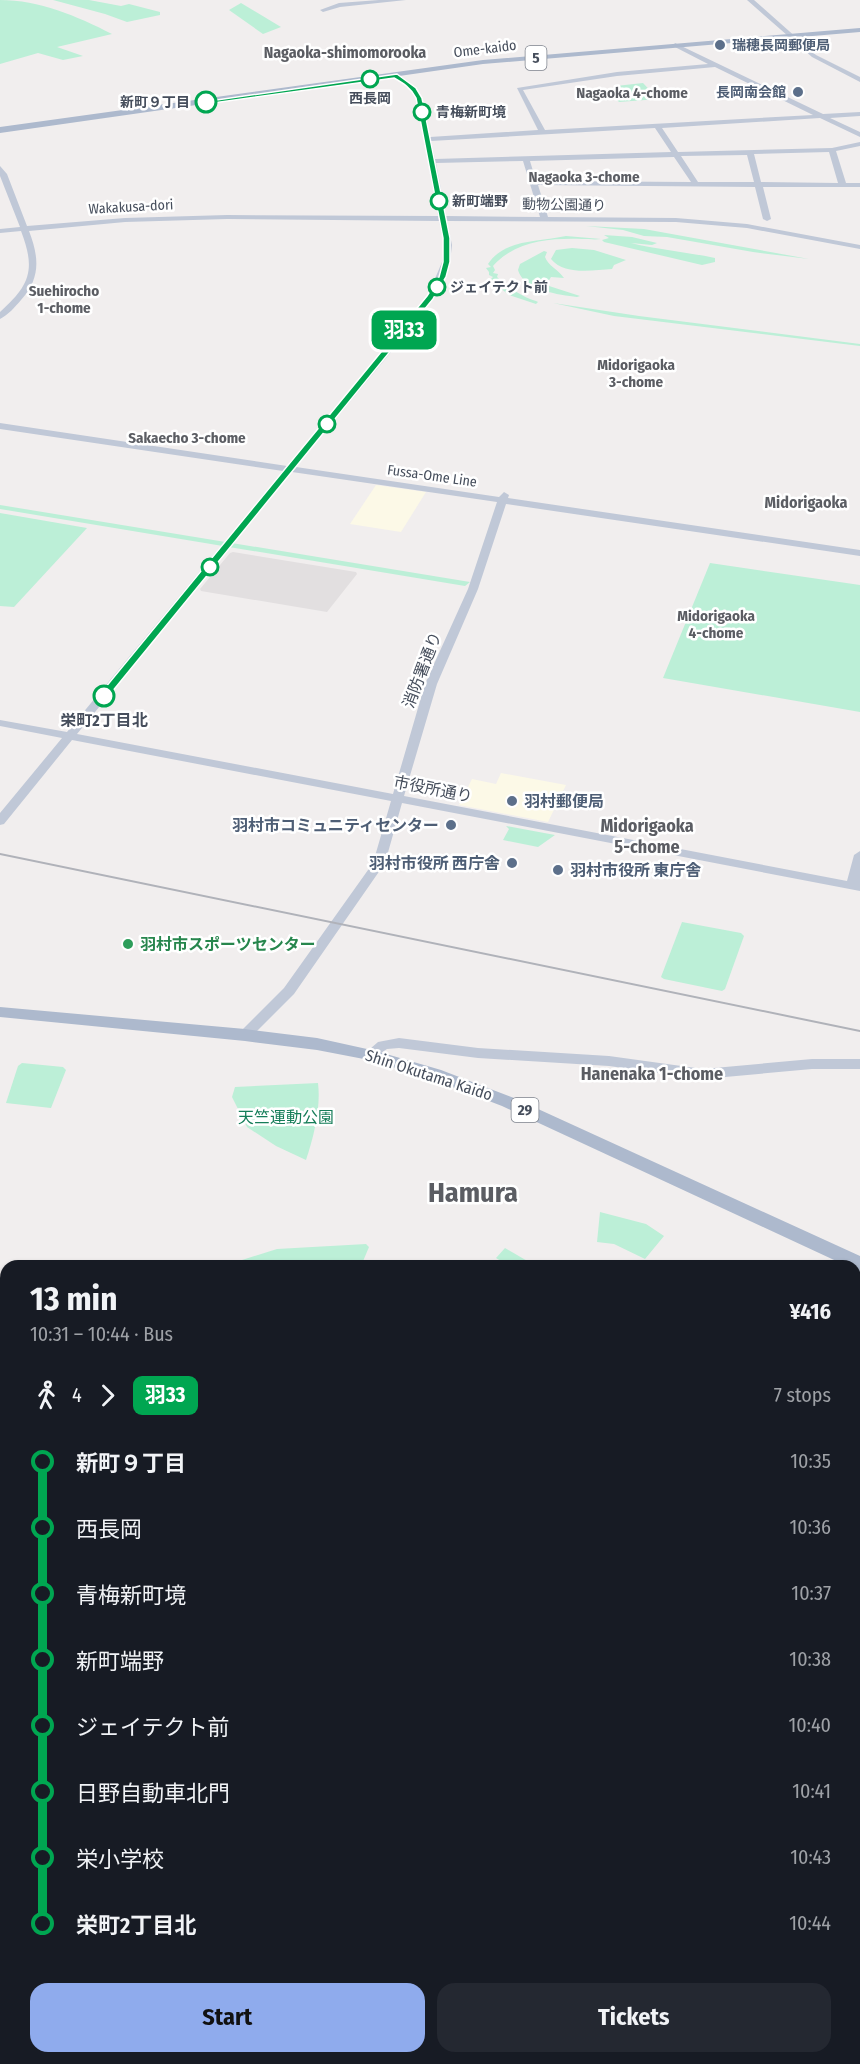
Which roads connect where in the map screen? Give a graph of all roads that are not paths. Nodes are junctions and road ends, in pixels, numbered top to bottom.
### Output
1 (402, 0) edge
2 (750, 0) edge
3 (323, 10) dead end
4 (860, 30) edge
5 (789, 36) junction
6 (676, 45) junction
7 (716, 65) junction
8 (860, 71) edge
9 (843, 72) junction
10 (394, 75) junction
11 (860, 80) edge
12 (860, 114) edge
13 (821, 117) junction
14 (657, 126) junction
15 (0, 130) edge
16 (543, 133) junction
17 (860, 135) edge
18 (428, 139) junction
19 (860, 144) edge
20 (832, 150) junction
21 (750, 152) junction
22 (677, 154) junction
23 (526, 159) junction
24 (432, 161) junction
25 (0, 168) edge
26 (533, 183) junction
27 (696, 184) junction
28 (758, 184) junction
29 (843, 185) junction
30 (860, 185) edge
31 (265, 217) joint
32 (443, 218) junction
33 (544, 219) junction
34 (767, 219) dead end
35 (24, 228) junction
36 (0, 231) edge
37 (860, 247) edge
38 (0, 316) edge
39 (0, 423) edge
40 (292, 466) junction
41 (502, 498) junction
42 (860, 548) edge
43 (860, 553) edge
44 (0, 723) edge
45 (71, 736) junction
46 (397, 799) junction
47 (0, 821) edge
48 (860, 855) edge
49 (856, 886) edge
50 (0, 1012) edge
51 (245, 1035) junction
52 (370, 1055) junction
53 (860, 1064) edge
54 (851, 1260) edge

1 - 3 street
2 - 5 street
4 - 5 main road, Ome-kaido / 5
5 - 6 main road, Ome-kaido / 5
5 - 9 street
6 - 7 street
6 - 10 main road, Ome-kaido / 5
7 - 13 street
7 - 16 street
8 - 9 street
9 - 11 street
10 - 15 main road, Ome-kaido / 5
10 - 18 street
12 - 13 street
13 - 14 street
13 - 17 street
14 - 16 street
14 - 22 street
16 - 18 street
18 - 24 street
19 - 20 street
20 - 21 street
20 - 29 street
21 - 22 street
21 - 28 street
22 - 23 street
22 - 27 street
23 - 24 street
23 - 26 street
24 - 32 street
25 - 35 street
26 - 27 street
26 - 33 street
27 - 28 street
28 - 29 street
28 - 34 street
29 - 30 street
31 - 32 street, 動物公園通り
31 - 35 street, Wakakusa-dori
32 - 33 street, 動物公園通り
32 - 40 street
33 - 37 street, 動物公園通り
35 - 36 street, Wakakusa-dori
35 - 38 street
39 - 40 street, Fussa-Ome Line
40 - 41 street, Fussa-Ome Line
40 - 45 street
41 - 42 street, Fussa-Ome Line
41 - 43 street, Fussa-Ome Line
41 - 46 street, 消防署通り
44 - 45 street, 市役所通り
45 - 46 street, 市役所通り
45 - 47 street
46 - 49 street, 市役所通り
46 - 51 street, 消防署通り
48 - 49 street
50 - 51 main road, Shin Okutama Kaido / 29
51 - 52 main road, Shin Okutama Kaido / 29
52 - 53 street
52 - 54 main road, Shin Okutama Kaido / 29

